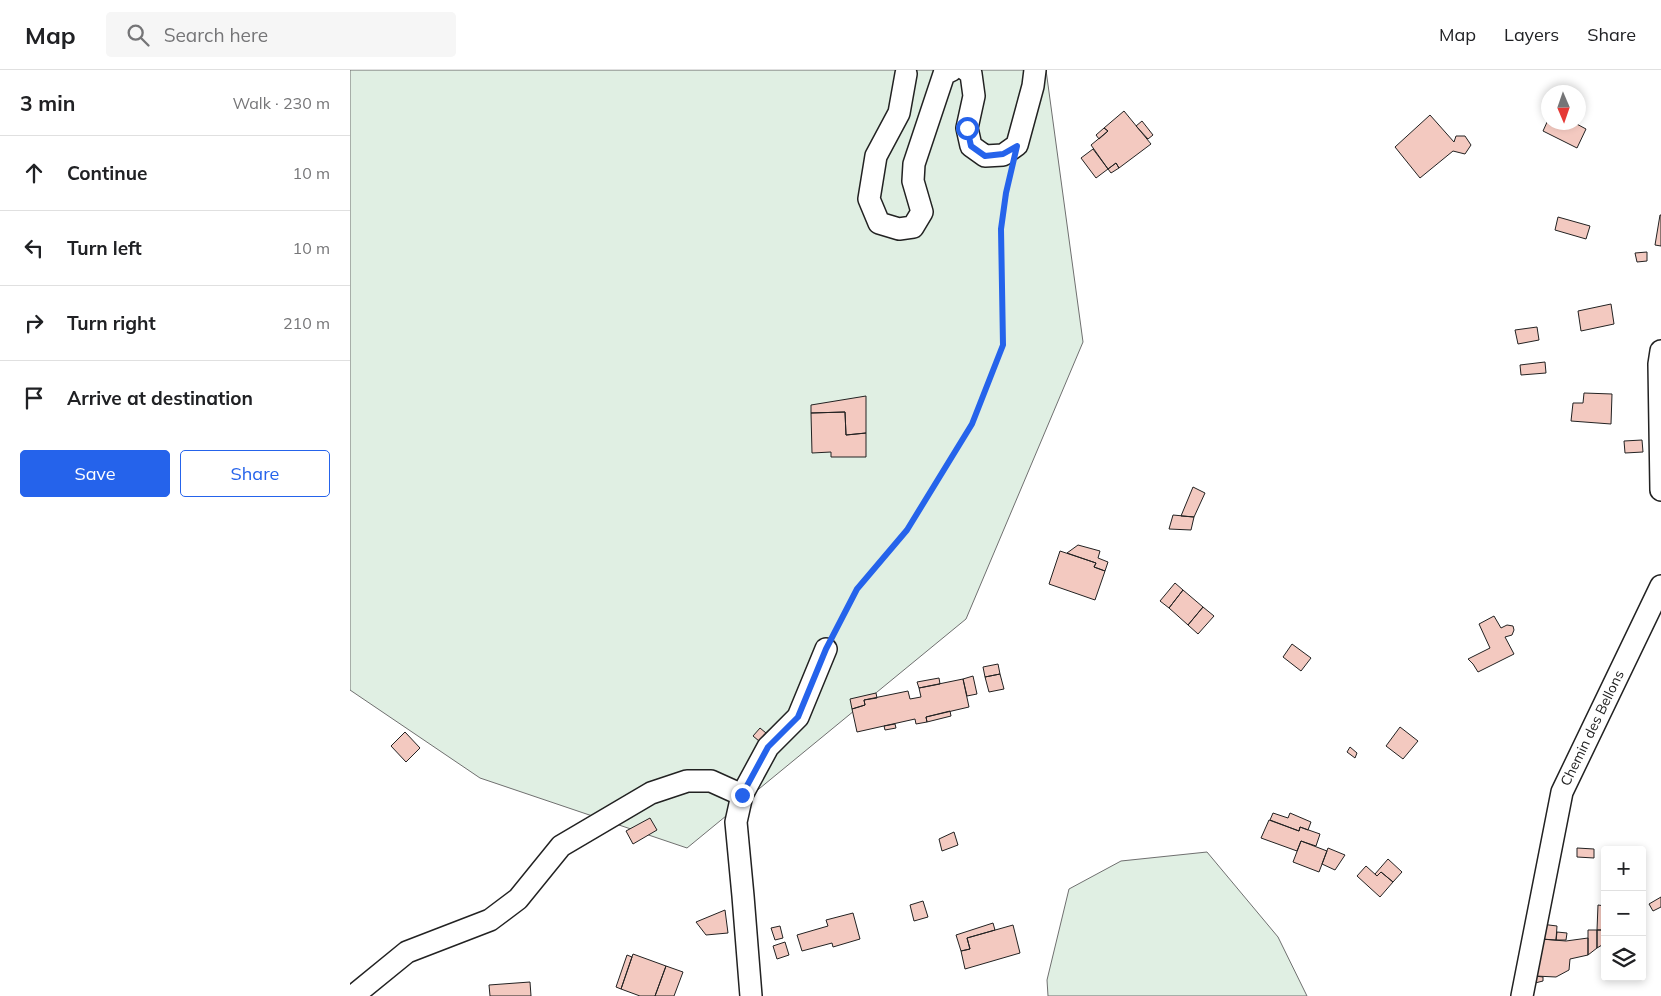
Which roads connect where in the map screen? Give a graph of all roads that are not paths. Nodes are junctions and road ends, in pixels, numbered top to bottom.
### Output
1 (952, 70) edge
2 (966, 70) edge
3 (1035, 70) edge
4 (906, 74) dead end
5 (1661, 351) edge
6 (1661, 490) edge
7 (1661, 586) edge
8 (826, 649) road end
9 (742, 795) junction
10 (353, 996) edge
11 (751, 996) edge
12 (1522, 996) edge

1 - 4 street
2 - 3 street
5 - 6 street
7 - 12 street, Chemin des Bellons
8 - 9 street
9 - 10 street
9 - 11 street

